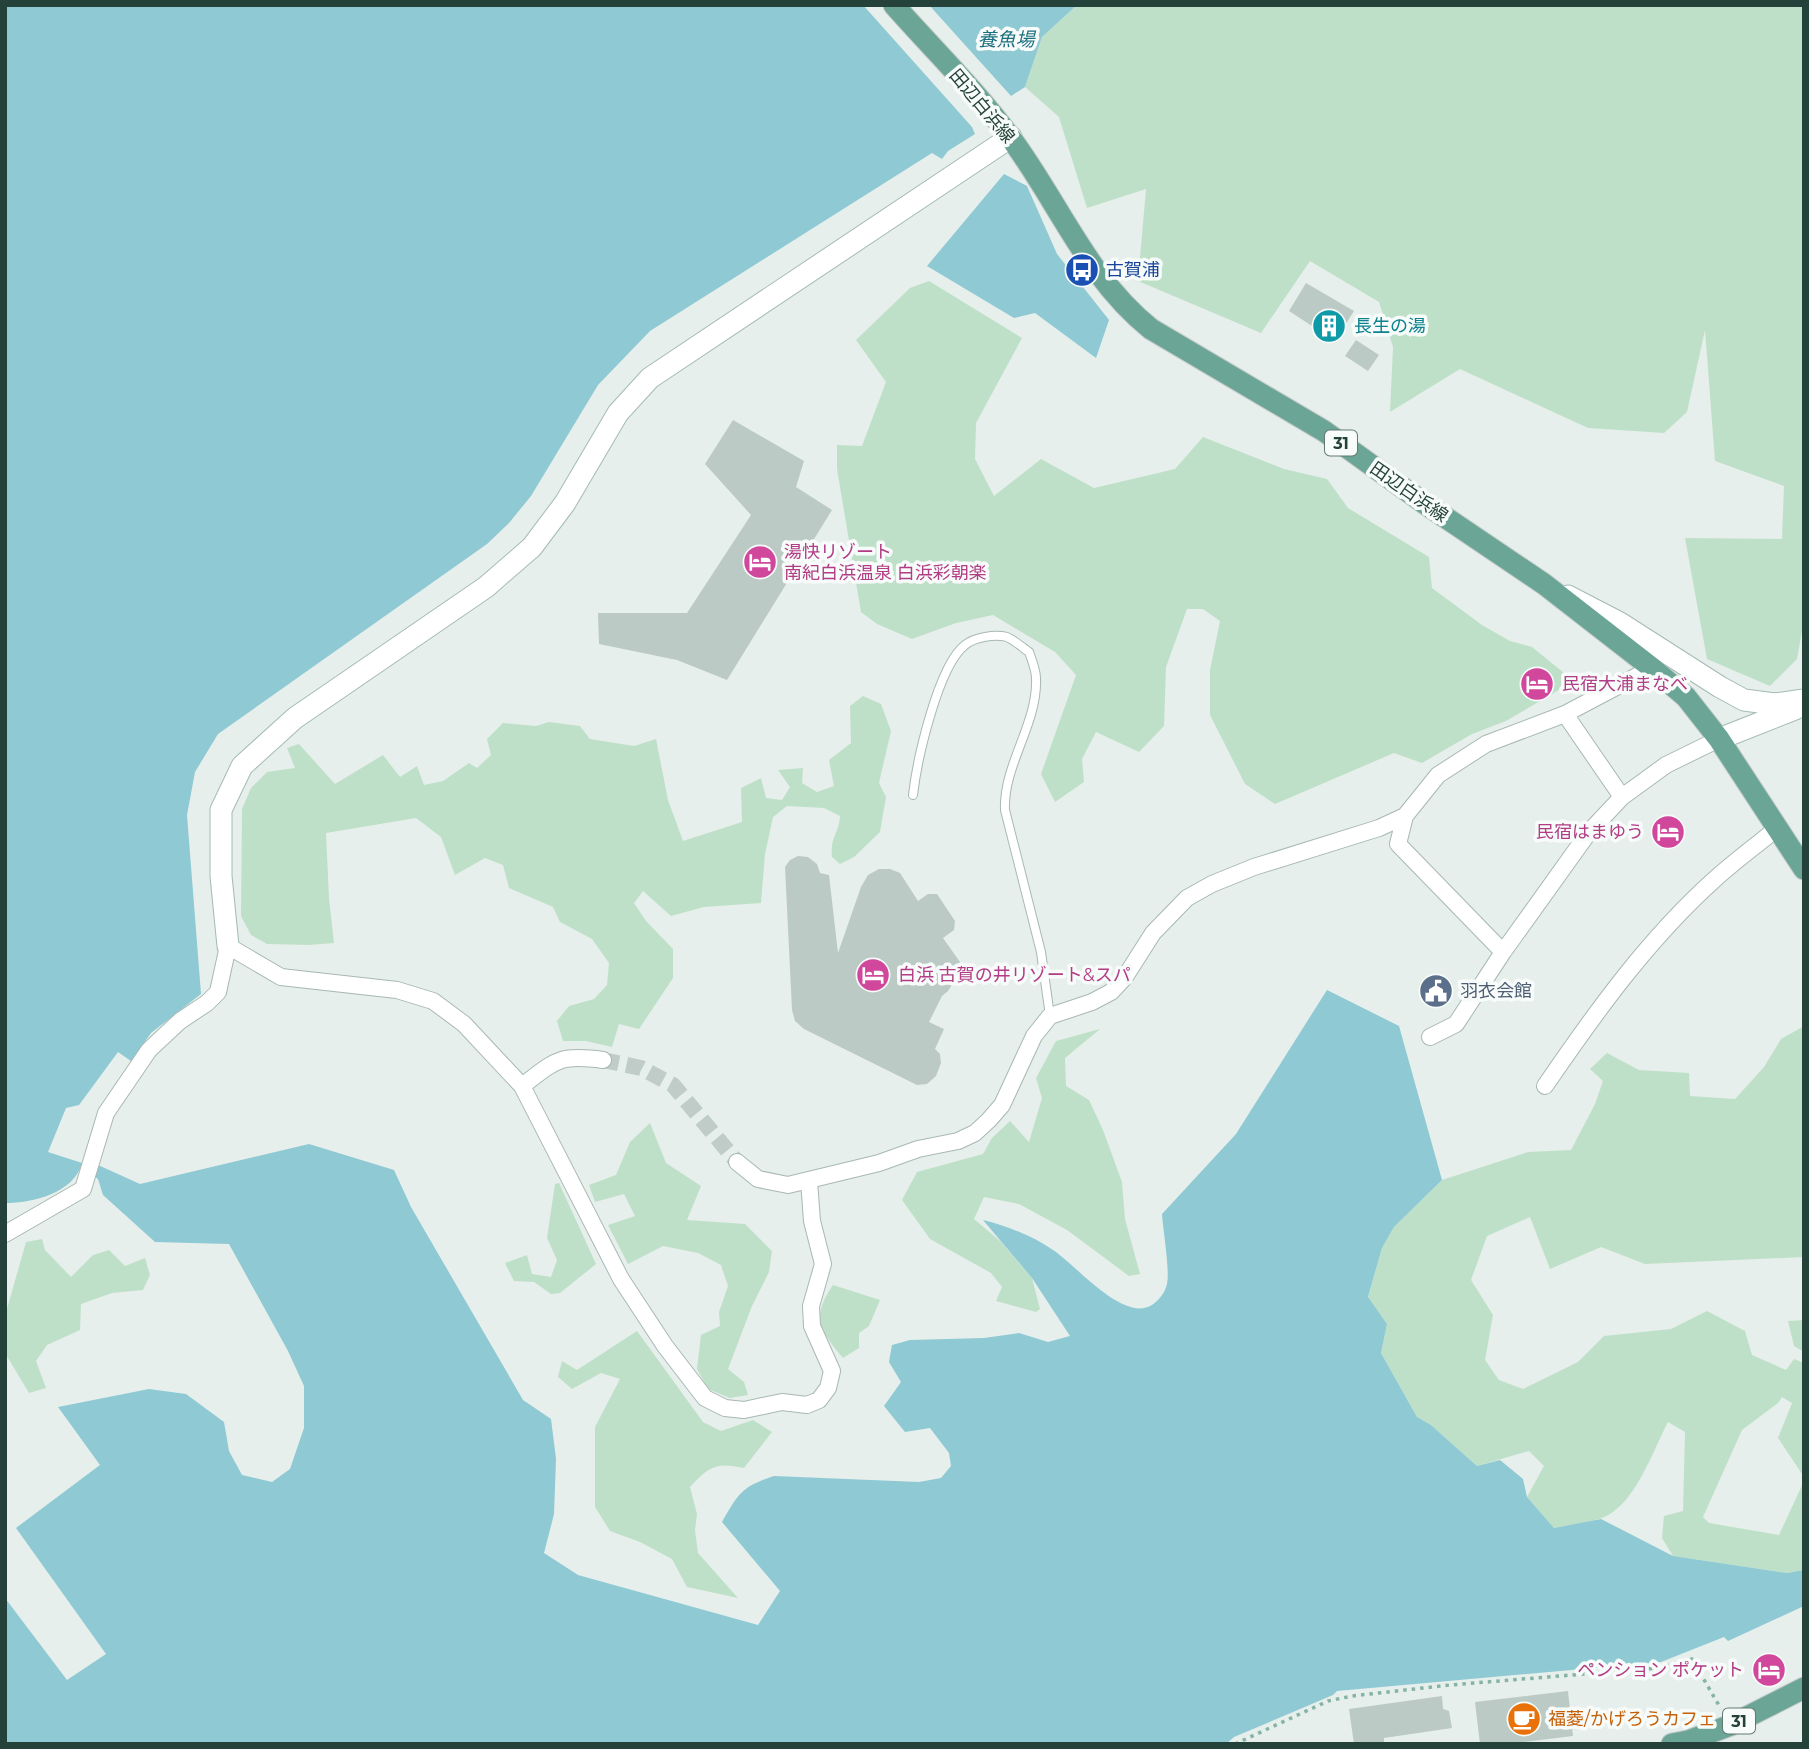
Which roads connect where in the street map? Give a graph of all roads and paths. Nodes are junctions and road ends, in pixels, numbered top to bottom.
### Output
1 (894, 5) edge
2 (1011, 137) junction
3 (1544, 584) junction
4 (1652, 668) junction
5 (1804, 702) edge
6 (1565, 713) junction
7 (1719, 739) junction
8 (913, 795) dead end
9 (1622, 797) junction
10 (1405, 816) junction
11 (1777, 828) junction
12 (1804, 869) edge
13 (228, 946) junction
14 (1503, 952) junction
15 (1050, 1016) junction
16 (1430, 1037) dead end
17 (603, 1060) tunnel mouth
18 (522, 1086) junction
19 (1545, 1086) dead end
20 (737, 1162) tunnel mouth
21 (808, 1181) junction
22 (5, 1234) edge
23 (1802, 1692) edge
24 (1731, 1725) junction
25 (1235, 1744) edge
26 (1672, 1744) edge

1 - 2 main road, 田辺白浜線 / 31
2 - 3 main road, 田辺白浜線 / 31
2 - 13 street
3 - 4 main road, 田辺白浜線 / 31
3 - 5 street
4 - 6 street
4 - 7 main road, 田辺白浜線 / 31
5 - 7 street
6 - 9 street
6 - 10 street
7 - 9 street
7 - 11 main road, 田辺白浜線 / 31
8 - 15 lane
9 - 14 street
10 - 14 street
10 - 15 street
11 - 12 main road, 田辺白浜線 / 31
11 - 19 street
13 - 18 street
13 - 22 street
14 - 16 street
15 - 21 street
17 - 18 street
18 - 21 street
20 - 21 street
23 - 24 main road, 31
24 - 25 path
24 - 26 main road, 31

